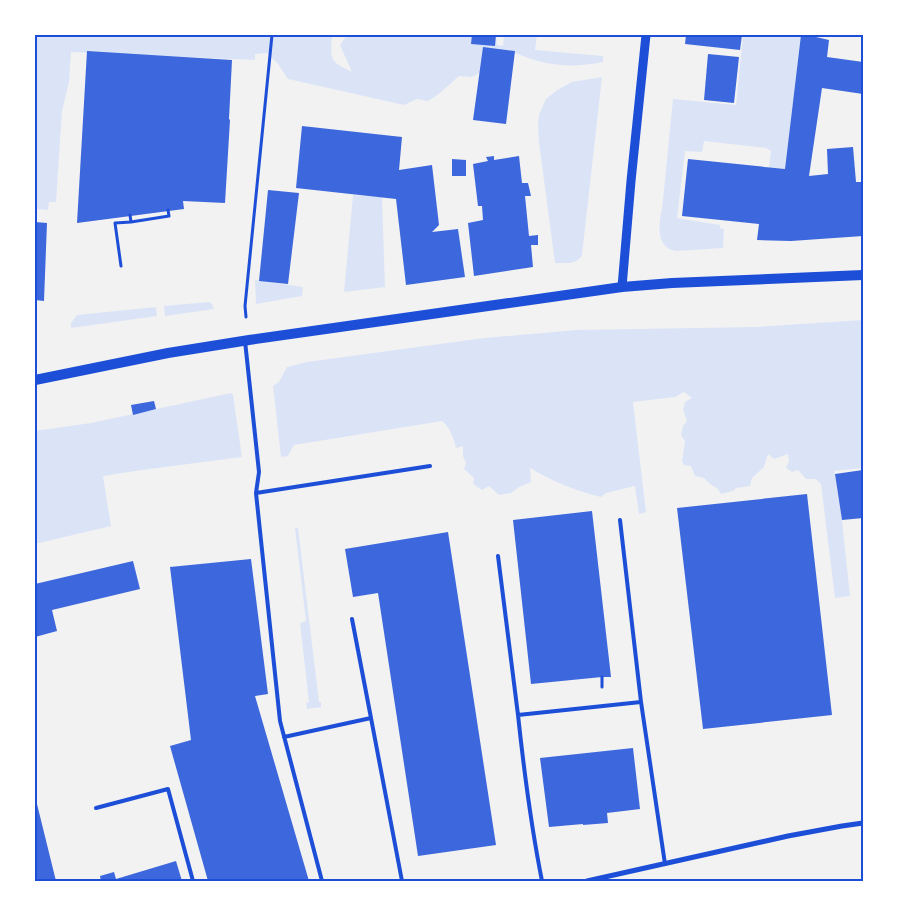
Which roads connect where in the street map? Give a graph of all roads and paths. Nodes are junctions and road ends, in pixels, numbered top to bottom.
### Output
1 (272, 35) edge
2 (646, 35) edge
3 (168, 210) dead end
4 (130, 216) dead end
5 (114, 218) dead end
6 (131, 222) junction
7 (115, 223) junction
8 (121, 266) dead end
9 (863, 275) edge
10 (622, 287) junction
11 (247, 340) junction
12 (35, 380) edge
13 (430, 466) dead end
14 (256, 493) junction
15 (620, 520) dead end
16 (498, 556) dead end
17 (352, 619) dead end
18 (641, 702) junction
19 (518, 715) junction
20 (372, 718) junction
21 (284, 737) junction
22 (96, 808) dead end
23 (863, 823) edge
24 (666, 864) junction
25 (193, 881) edge
26 (322, 881) edge
27 (402, 881) edge
28 (542, 881) edge
29 (587, 881) edge

1 - 11 path
2 - 10 street
3 - 6 path
4 - 6 path
5 - 7 path
6 - 7 path
7 - 8 path
9 - 10 main road
10 - 11 main road
11 - 12 main road
11 - 14 lane
13 - 14 lane
14 - 21 lane
15 - 18 lane
16 - 19 lane
17 - 20 lane
18 - 19 lane
18 - 24 lane
19 - 28 lane
20 - 21 lane
20 - 27 lane
21 - 26 lane
22 - 25 lane
23 - 24 street
24 - 29 street

